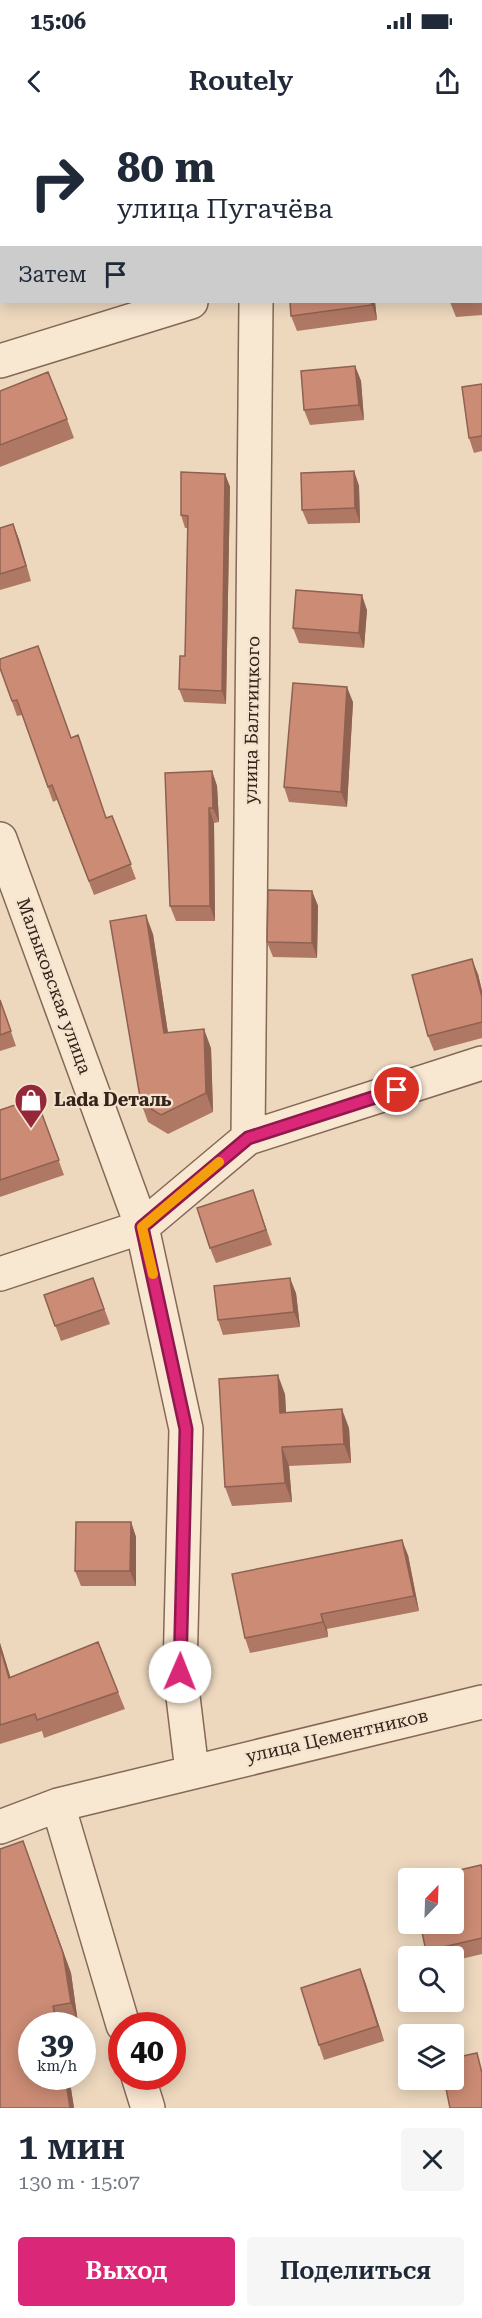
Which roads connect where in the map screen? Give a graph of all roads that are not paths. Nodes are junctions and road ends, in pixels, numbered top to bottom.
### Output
1 (188, 303) edge
2 (256, 303) edge
3 (0, 361) edge
4 (0, 839) edge
5 (482, 1063) edge
6 (248, 1138) junction
7 (142, 1227) junction
8 (0, 1274) edge
9 (482, 1702) edge
10 (192, 1770) junction
11 (58, 1805) junction
12 (0, 1827) edge
13 (119, 2012) edge
14 (142, 2090) edge
15 (148, 2108) edge

1 - 3 street
2 - 6 street, улица Балтицкого
4 - 7 street, Малыковская улица
5 - 6 street
6 - 7 street
7 - 8 street
7 - 10 street, Малыковская улица
9 - 10 street, улица Цементников
10 - 11 street, улица Цементников
11 - 12 street, улица Цементников
11 - 13 street
14 - 15 street

